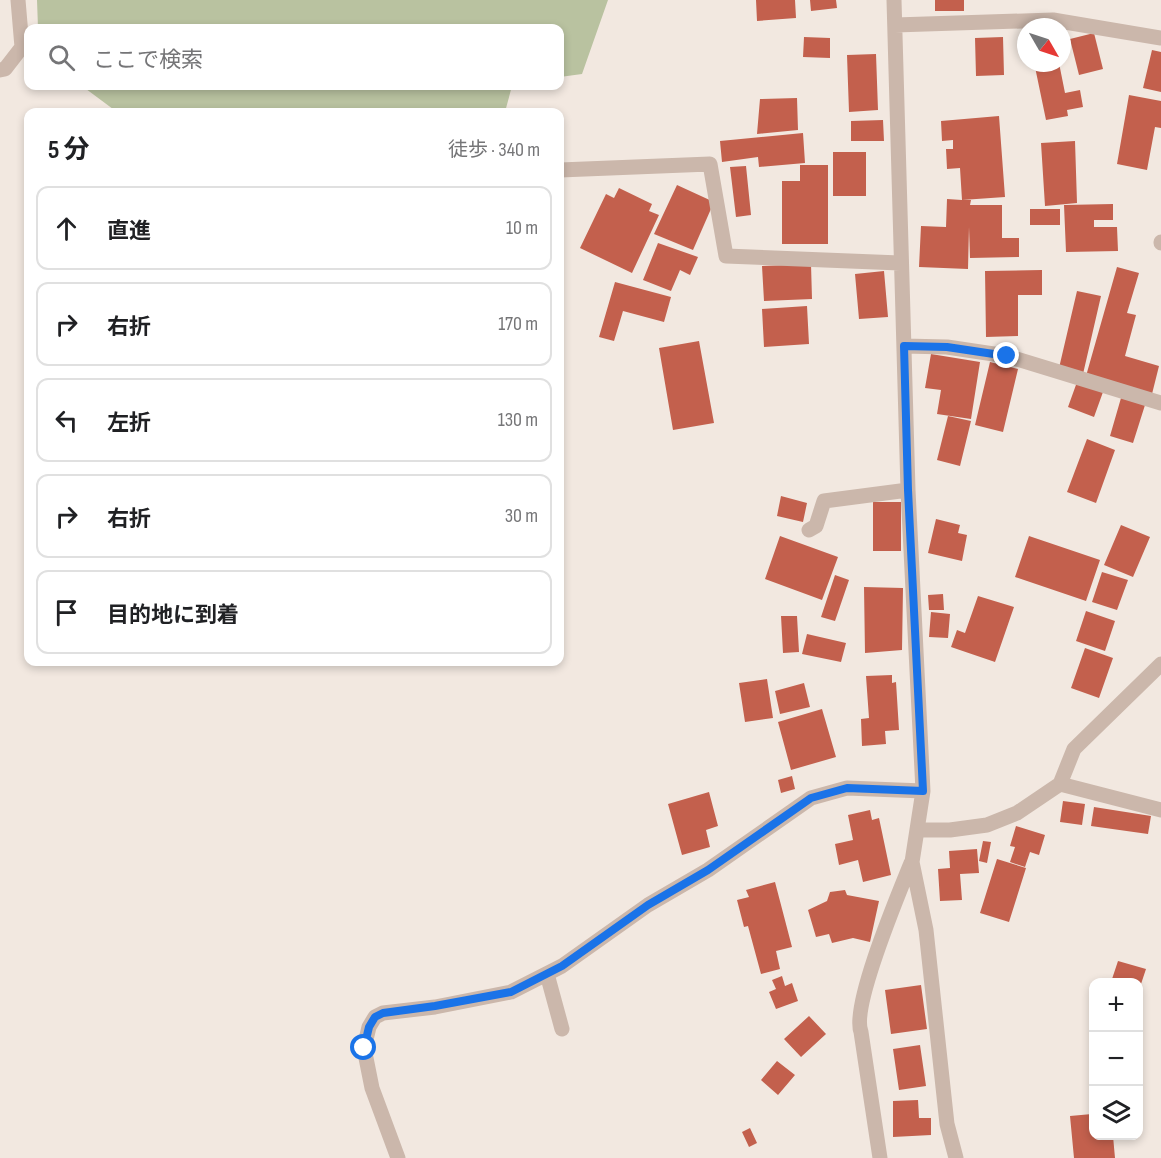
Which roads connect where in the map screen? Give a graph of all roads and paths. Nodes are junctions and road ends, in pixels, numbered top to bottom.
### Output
1 (18, 0) edge
2 (894, 0) edge
3 (895, 25) junction
4 (1161, 38) edge
5 (0, 70) edge
6 (564, 170) edge
7 (900, 263) junction
8 (904, 346) junction
9 (1161, 403) edge
10 (908, 490) junction
11 (809, 530) dead end
12 (1161, 664) edge
13 (1060, 783) junction
14 (923, 791) junction
15 (1161, 810) edge
16 (917, 830) junction
17 (912, 861) junction
18 (547, 974) junction
19 (562, 1029) dead end
20 (398, 1158) edge
21 (880, 1158) edge
22 (956, 1158) edge

1 - 5 street
2 - 3 street
3 - 4 street
3 - 7 street
6 - 7 street
7 - 8 street
8 - 9 street
8 - 10 street
10 - 11 street
10 - 14 street
12 - 13 street
13 - 15 street
13 - 16 street
14 - 16 street
14 - 18 street
16 - 17 street
17 - 21 street
17 - 22 street
18 - 19 street
18 - 20 street

